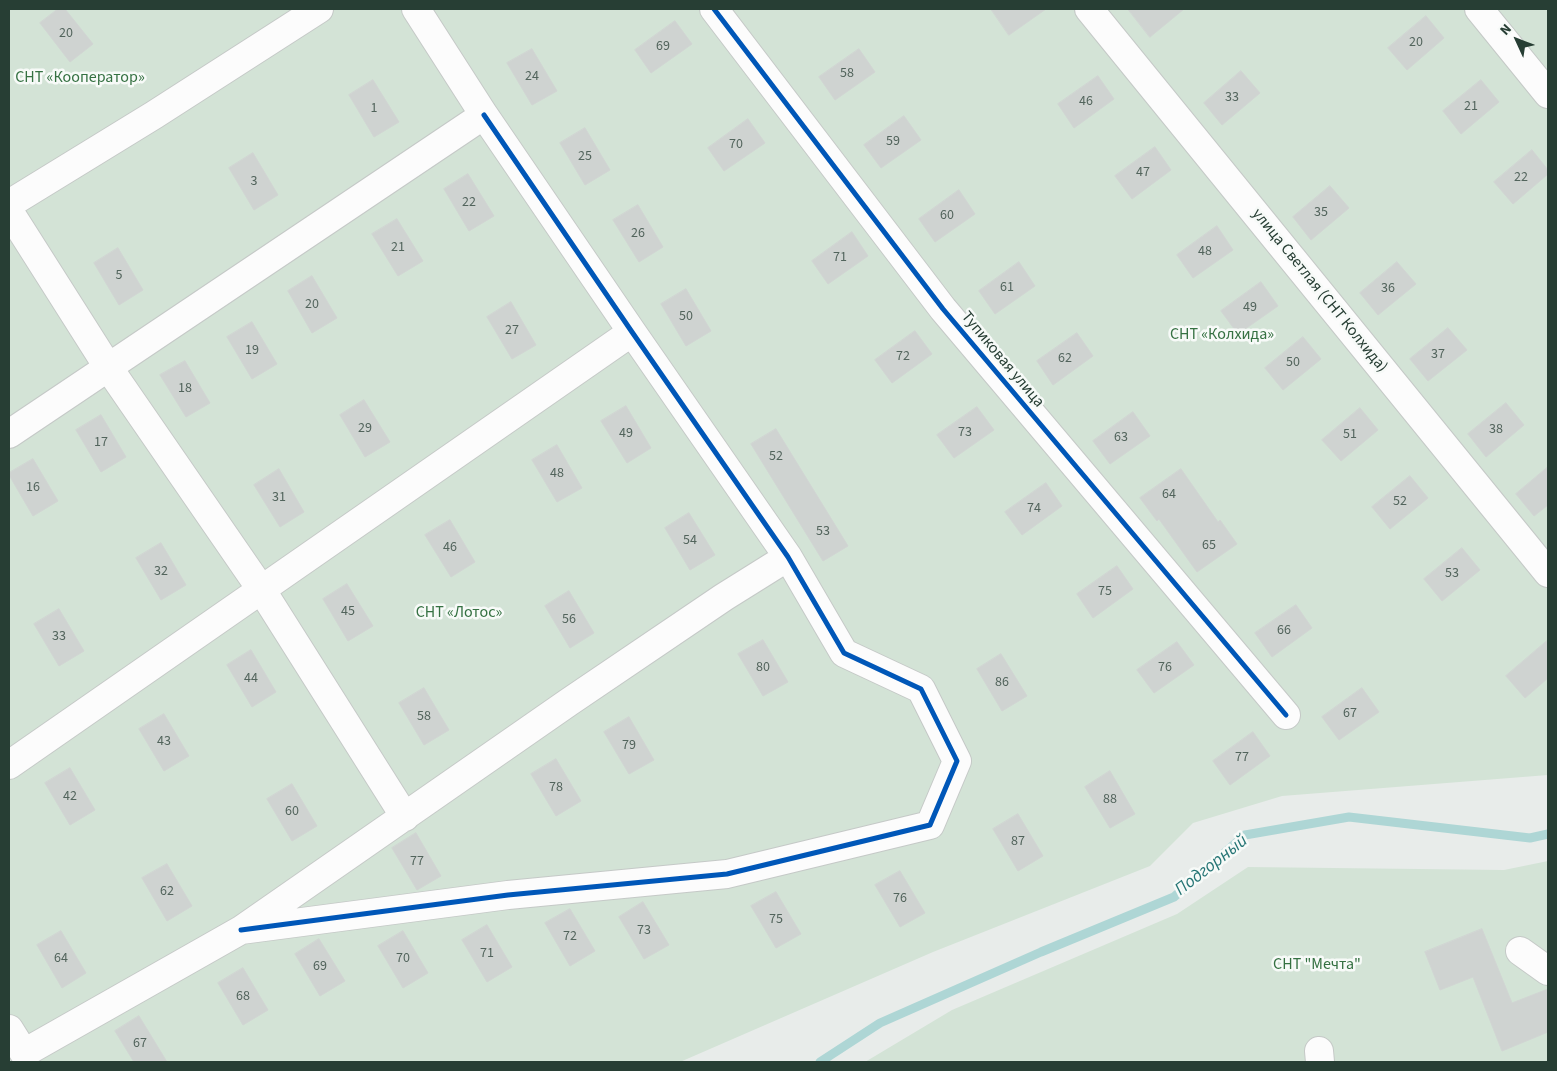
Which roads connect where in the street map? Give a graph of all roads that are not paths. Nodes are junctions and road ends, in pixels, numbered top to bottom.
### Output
1 (319, 9) edge
2 (416, 9) edge
3 (714, 9) edge
4 (1089, 9) edge
5 (1479, 9) edge
6 (1548, 94) edge
7 (484, 116) junction
8 (9, 204) edge
9 (9, 211) edge
10 (632, 332) junction
11 (108, 367) junction
12 (9, 434) edge
13 (788, 557) junction
14 (1548, 573) edge
15 (261, 589) junction
16 (1286, 715) dead end
17 (9, 765) edge
18 (404, 817) junction
19 (241, 930) junction
20 (1520, 952) dead end
21 (1548, 971) edge
22 (9, 1029) edge

1 - 8 street
2 - 7 street
3 - 16 street, Тупиковая улица
4 - 14 street, улица Светлая (СНТ Колхида)
5 - 6 street
7 - 10 street
7 - 11 street
9 - 11 street
10 - 13 street
10 - 15 street
11 - 12 street
11 - 15 street
13 - 18 street
13 - 19 street
15 - 17 street
15 - 18 street
18 - 19 street
19 - 22 street
20 - 21 street

